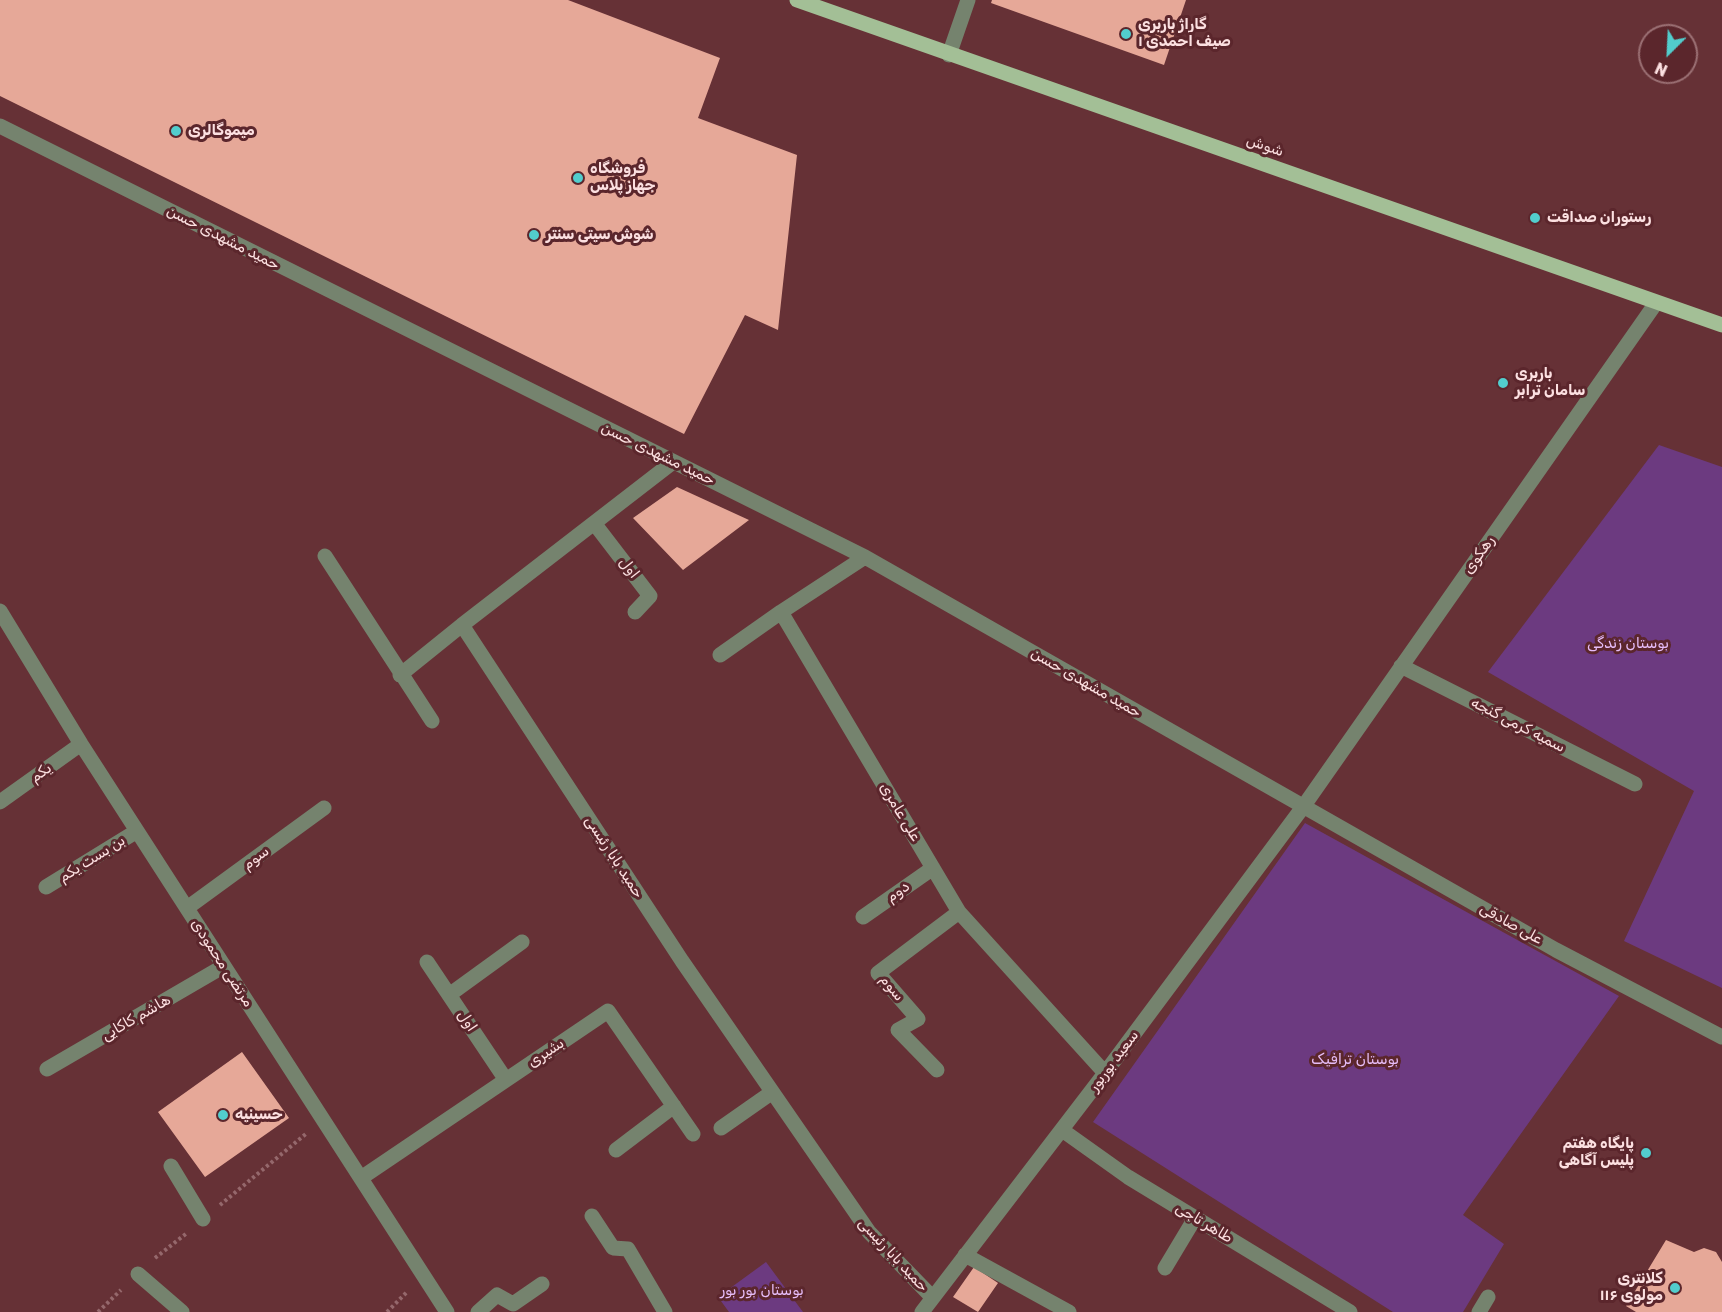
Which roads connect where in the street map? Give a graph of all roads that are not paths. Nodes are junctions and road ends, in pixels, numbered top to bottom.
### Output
1 (796, 0) edge
2 (968, 0) edge
3 (949, 55) junction
4 (0, 126) edge
5 (1656, 303) junction
6 (1722, 324) edge
7 (673, 462) junction
8 (594, 523) junction
9 (325, 556) dead end
10 (865, 557) junction
11 (0, 611) edge
12 (634, 612) dead end
13 (781, 612) junction
14 (462, 625) junction
15 (720, 655) dead end
16 (1401, 666) junction
17 (400, 675) junction
18 (432, 721) dead end
19 (81, 744) junction
20 (1635, 784) dead end
21 (0, 802) edge
22 (1303, 807) junction
23 (324, 808) dead end
24 (137, 831) junction
25 (933, 868) junction
26 (46, 887) dead end
27 (187, 908) junction
28 (959, 912) junction
29 (863, 917) dead end
30 (522, 942) dead end
31 (428, 962) dead end
32 (225, 966) junction
33 (449, 995) junction
34 (1722, 1037) edge
35 (47, 1069) dead end
36 (938, 1070) dead end
37 (1105, 1073) junction
38 (506, 1080) junction
39 (771, 1093) junction
40 (674, 1106) junction
41 (721, 1128) dead end
42 (1062, 1130) junction
43 (693, 1134) dead end
44 (616, 1150) dead end
45 (171, 1166) dead end
46 (361, 1178) junction
47 (592, 1216) dead end
48 (1195, 1218) junction
49 (203, 1219) dead end
50 (965, 1255) junction
51 (1166, 1268) dead end
52 (138, 1274) dead end
53 (542, 1284) dead end
54 (933, 1297) junction
55 (1488, 1297) dead end
56 (182, 1312) edge
57 (447, 1312) edge
58 (478, 1312) edge
59 (665, 1312) edge
60 (922, 1312) edge
61 (1069, 1312) edge
62 (1350, 1312) edge
63 (1479, 1312) edge

1 - 3 main road, شوش
2 - 3 street
3 - 5 main road, شوش
4 - 7 street, حمید مشهدی حسن
5 - 6 main road, شوش
5 - 16 street, رهکوی
7 - 8 street
7 - 10 street, حمید مشهدی حسن
8 - 12 street, اول
8 - 14 street
9 - 17 street
10 - 13 street
10 - 22 street, حمید مشهدی حسن
11 - 19 street, مرتضی محمودی
13 - 15 street
13 - 25 street, علی عامری
14 - 17 street
14 - 39 street, حمید بابا رئیسی
16 - 20 street, سمیه کرمی گنجه
16 - 22 street, رهکوی
17 - 18 street
19 - 21 street, یکم
19 - 24 street, مرتضی محمودی
22 - 34 street, علی صادقی
22 - 37 street, سعید بوربور
23 - 27 street, سوم
24 - 26 street, بن بست یکم
24 - 27 street, مرتضی محمودی
25 - 28 street, علی عامری
25 - 29 street, دوم
27 - 32 street, مرتضی محمودی
28 - 36 street, سوم
28 - 37 street, علی عامری
30 - 33 street
31 - 33 street, اول
32 - 35 street, هاشم کاکایی
32 - 46 street, مرتضی محمودی
33 - 38 street, اول
37 - 42 street, سعید بوربور
38 - 40 street, بشیری
38 - 46 street, بشیری
39 - 41 street
39 - 54 street, حمید بابا رئیسی
40 - 43 street, بشیری
40 - 44 street
42 - 48 street, طاهر تاجی
42 - 50 street, سعید بوربور
45 - 49 street
46 - 57 street, مرتضی محمودی
47 - 59 street
48 - 51 street
48 - 62 street, طاهر تاجی
50 - 54 street, سعید بوربور
50 - 61 street
52 - 56 street
53 - 58 street
54 - 60 street, سعید بوربور
55 - 63 street

